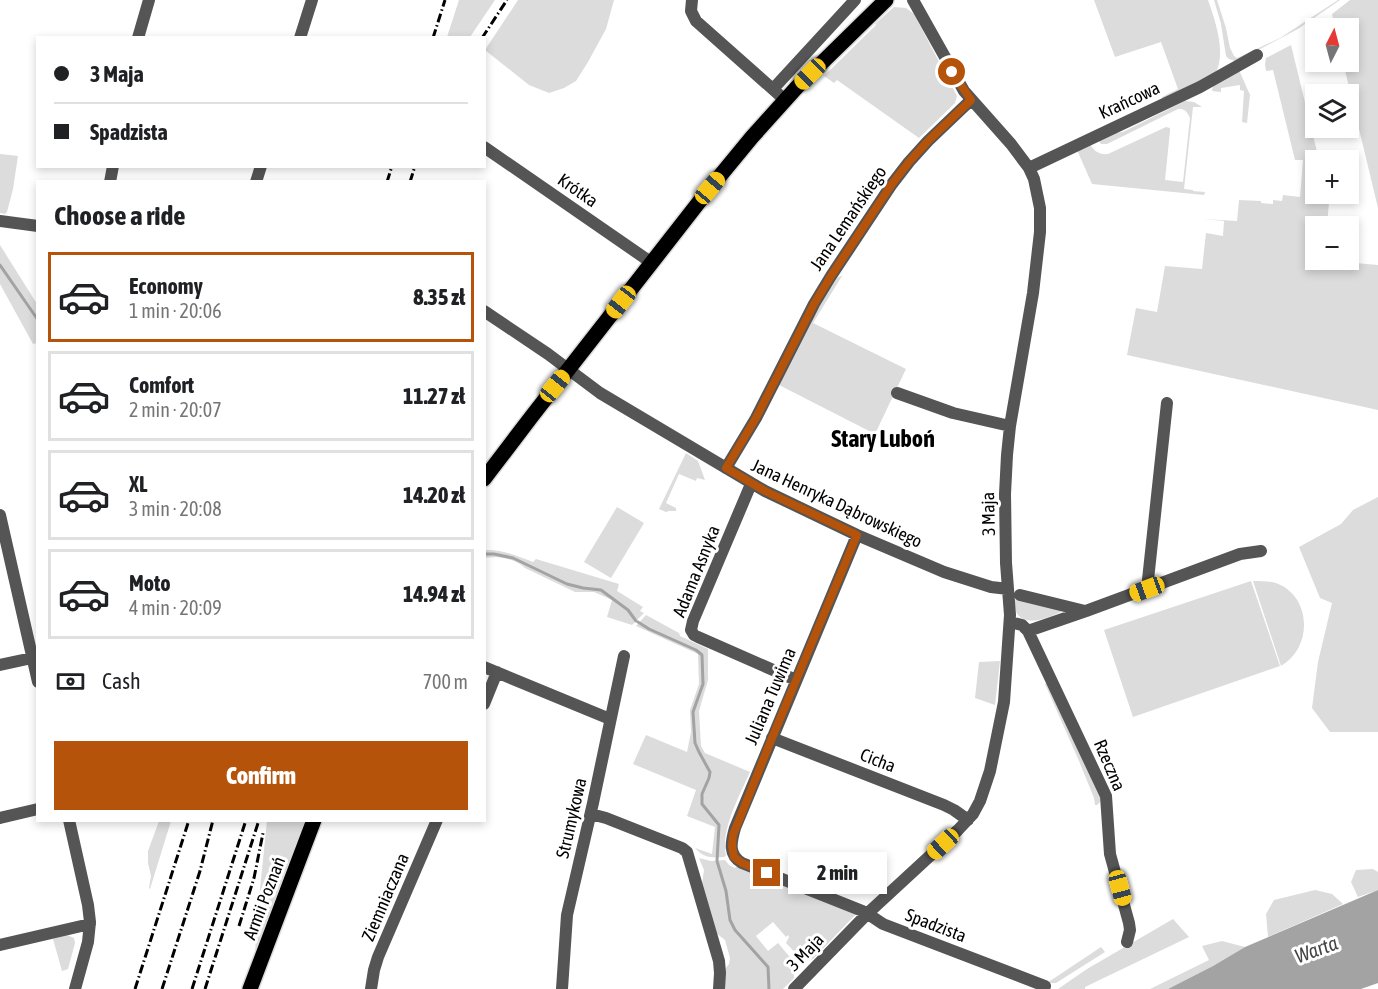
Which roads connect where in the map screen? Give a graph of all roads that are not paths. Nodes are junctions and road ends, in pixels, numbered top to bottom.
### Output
1 (149, 0) edge
2 (312, 0) edge
3 (692, 0) edge
4 (855, 0) edge
5 (886, 0) edge
6 (913, 0) edge
7 (139, 36) edge
8 (301, 36) edge
9 (1257, 55) dead end
10 (773, 89) junction
11 (785, 100) junction
12 (971, 100) junction
13 (486, 148) edge
14 (1029, 168) junction
15 (0, 221) edge
16 (36, 226) edge
17 (652, 263) junction
18 (486, 312) edge
19 (568, 370) junction
20 (897, 393) dead end
21 (1167, 403) dead end
22 (1010, 426) junction
23 (487, 468) edge
24 (726, 468) junction
25 (751, 484) junction
26 (0, 515) edge
27 (857, 535) junction
28 (1261, 551) dead end
29 (1148, 585) junction
30 (1008, 589) junction
31 (1020, 595) dead end
32 (1086, 611) junction
33 (1010, 622) junction
34 (1028, 631) junction
35 (624, 656) dead end
36 (32, 658) junction
37 (0, 665) edge
38 (486, 668) edge
39 (497, 672) junction
40 (36, 674) edge
41 (796, 680) junction
42 (486, 699) edge
43 (610, 719) junction
44 (772, 738) junction
45 (36, 809) edge
46 (591, 814) junction
47 (0, 818) edge
48 (968, 820) junction
49 (69, 822) edge
50 (313, 822) edge
51 (436, 822) edge
52 (748, 866) joint
53 (868, 913) junction
54 (90, 924) junction
55 (1127, 942) dead end
56 (0, 945) edge
57 (1045, 986) dead end
58 (75, 989) edge
59 (250, 989) edge
60 (371, 989) edge
61 (562, 989) edge
62 (719, 989) edge
63 (794, 989) edge

1 - 7 street
2 - 8 street
3 - 10 street
4 - 10 street
5 - 11 main road
6 - 12 street, 3 Maja
9 - 14 street, Krańcowa
10 - 11 street
11 - 17 main road
12 - 14 street, 3 Maja
12 - 24 street, Jana Lemańskiego
13 - 17 street, Krótka
14 - 22 street, 3 Maja
15 - 16 street
17 - 19 main road
18 - 19 street, Jana Henryka Dąbrowskiego
19 - 23 main road
19 - 24 street, Jana Henryka Dąbrowskiego
20 - 22 street
21 - 29 street
22 - 30 street, 3 Maja
24 - 25 street, Jana Henryka Dąbrowskiego
25 - 27 street, Jana Henryka Dąbrowskiego
25 - 41 street, Adama Asnyka
26 - 36 street
27 - 30 street, Jana Henryka Dąbrowskiego
27 - 41 street, Juliana Tuwima
28 - 29 street
29 - 32 street
30 - 33 street, 3 Maja
31 - 32 street
32 - 34 street
33 - 34 street
33 - 48 street, 3 Maja
34 - 55 street, Rzeczna
35 - 43 street, Strumykowa
36 - 37 street
36 - 40 street
38 - 39 street
39 - 42 street
39 - 43 street
41 - 44 street, Juliana Tuwima
43 - 46 street, Strumykowa
44 - 48 street, Cicha
44 - 52 street, Juliana Tuwima
45 - 47 street
46 - 61 street, Strumykowa
46 - 62 street
48 - 53 street, 3 Maja
49 - 54 street
50 - 59 main road, Armii Poznań
51 - 60 street, Ziemniaczana
52 - 53 street, Spadzista
53 - 57 street, Spadzista
53 - 63 street, 3 Maja
54 - 56 street
54 - 58 street

